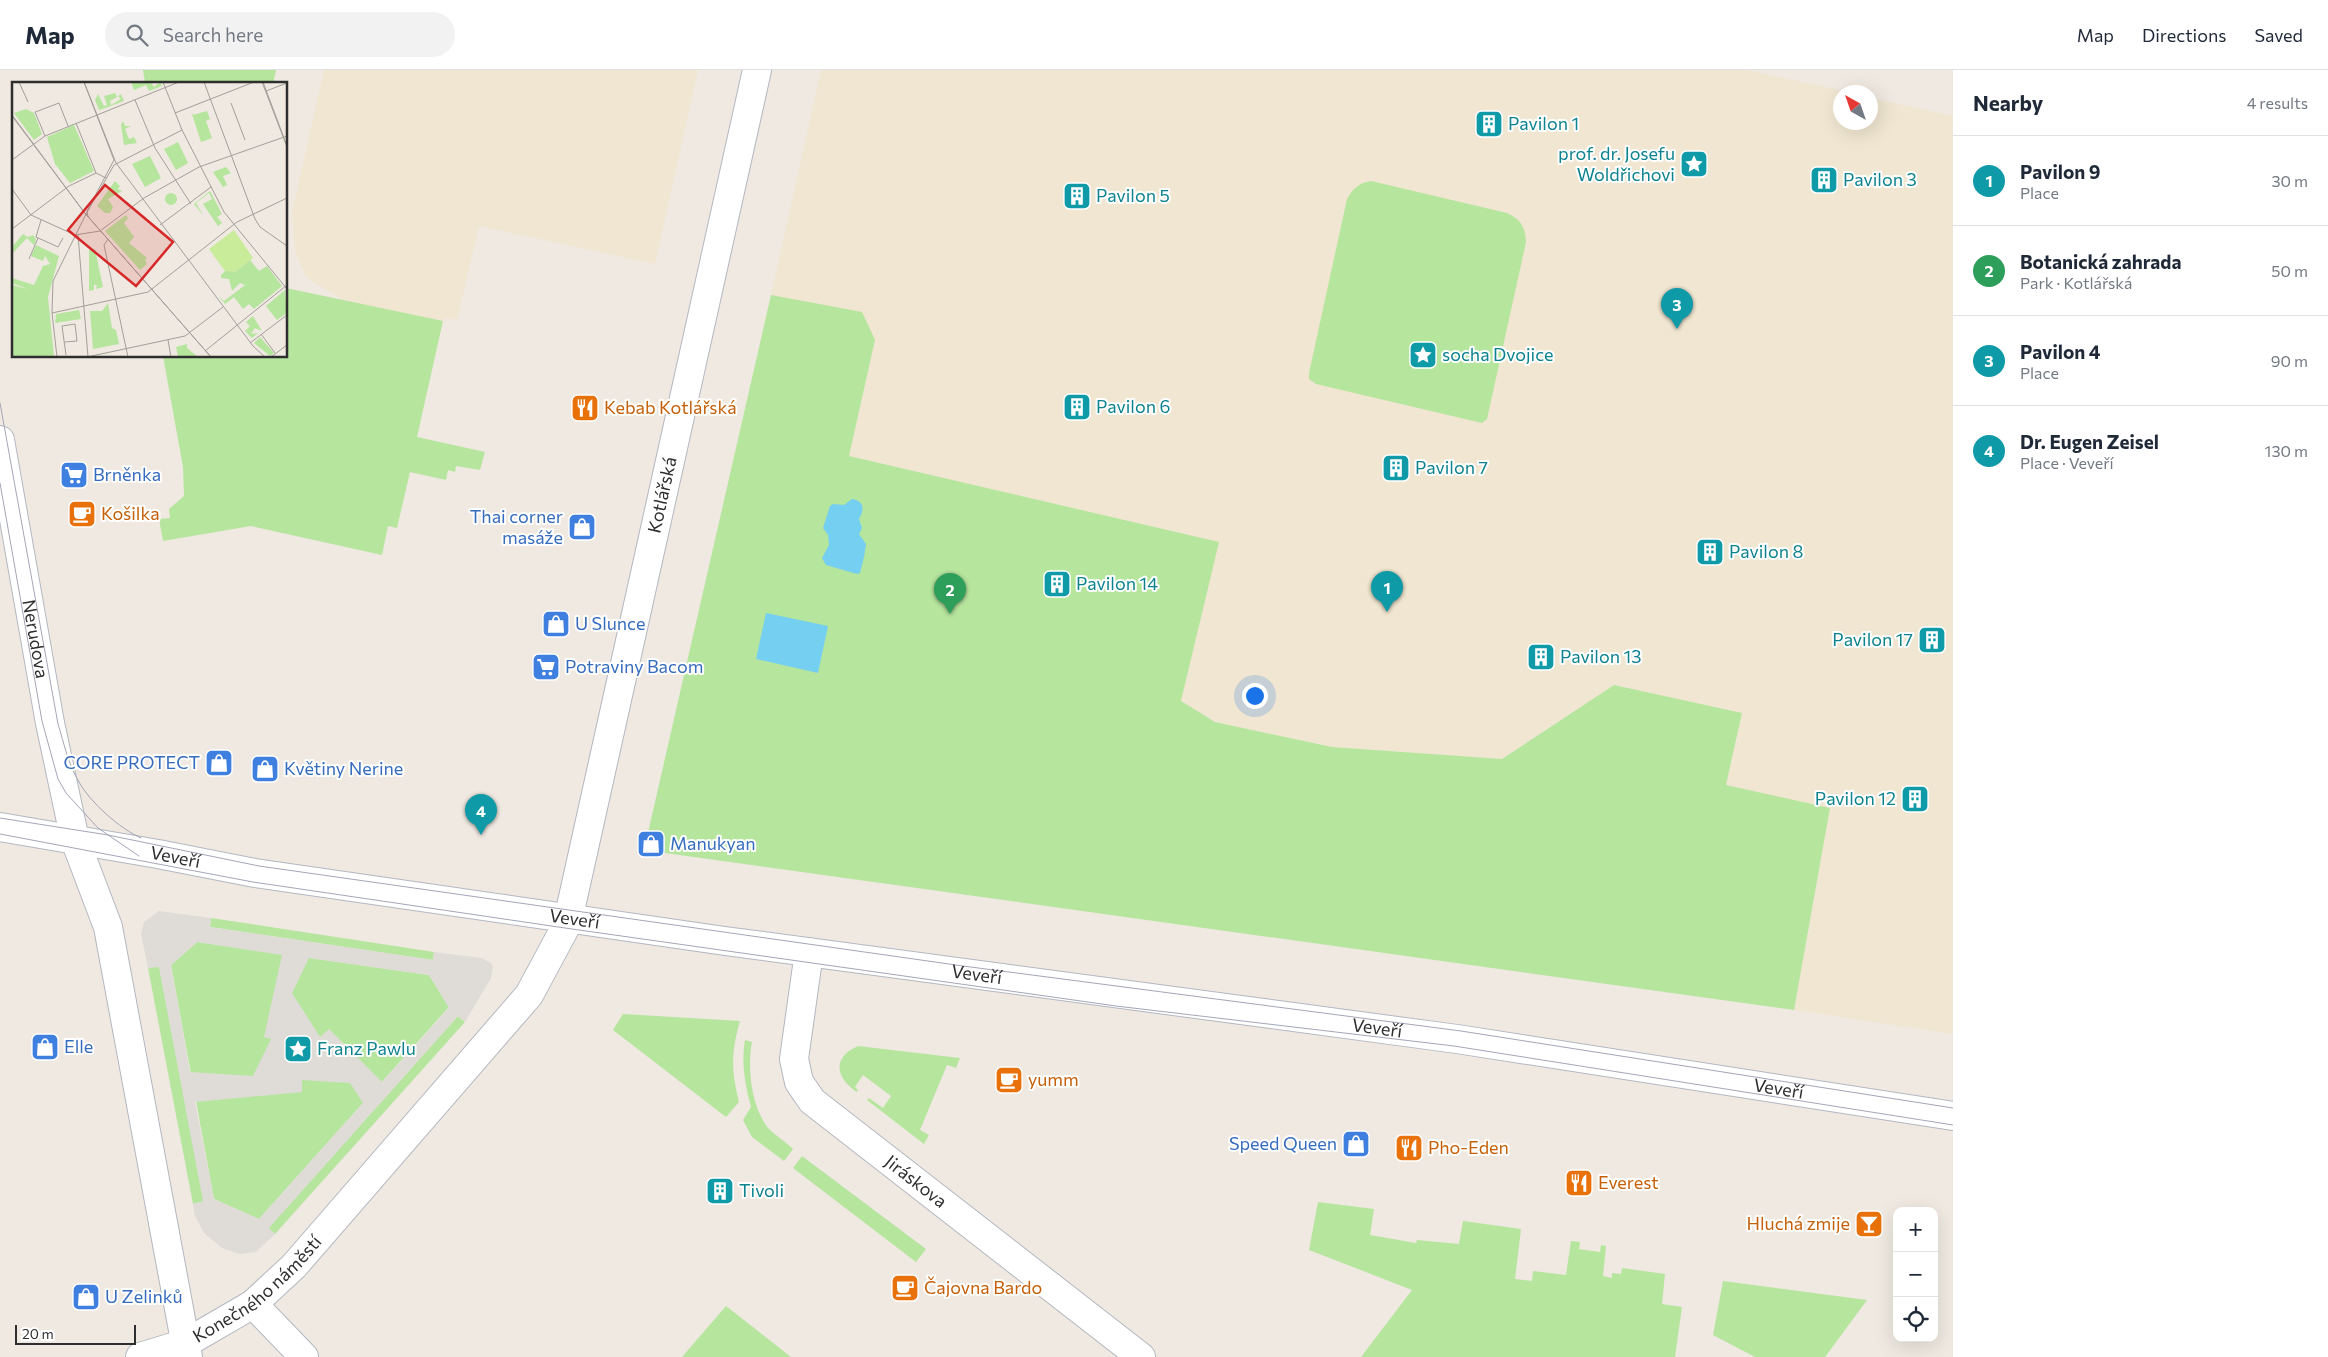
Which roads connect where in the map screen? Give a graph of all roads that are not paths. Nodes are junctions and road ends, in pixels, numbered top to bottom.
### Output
1 (757, 70) edge
2 (0, 440) edge
3 (0, 827) edge
4 (75, 840) junction
5 (568, 919) junction
6 (809, 952) junction
7 (1953, 1116) edge
8 (253, 1304) junction
9 (187, 1350) edge
10 (140, 1357) edge
11 (304, 1357) edge
12 (1141, 1357) edge

1 - 5 main road, Kotlářská
2 - 4 main road, Nerudova
3 - 4 main road, Veveří
4 - 5 main road, Veveří
4 - 9 main road, Konečného náměstí
5 - 6 main road, Veveří
5 - 8 main road, Konečného náměstí
6 - 7 main road, Veveří
6 - 12 main road, Jiráskova
8 - 9 main road, Konečného náměstí
8 - 11 main road
9 - 10 main road

